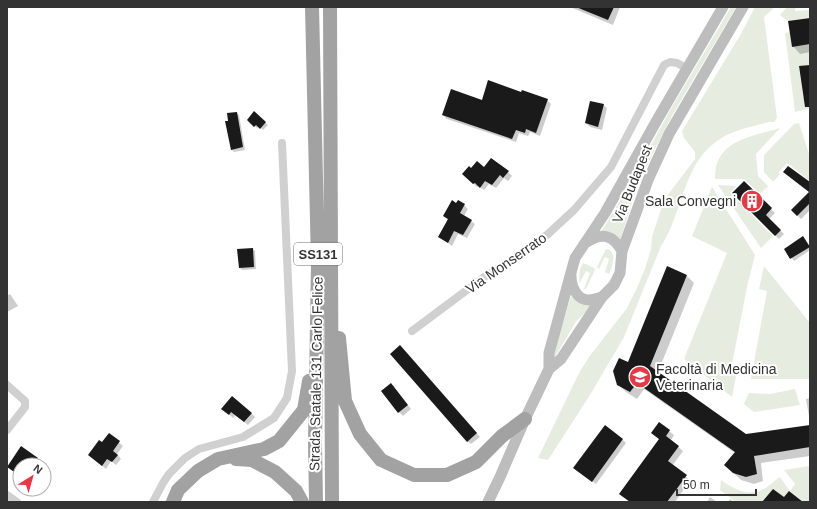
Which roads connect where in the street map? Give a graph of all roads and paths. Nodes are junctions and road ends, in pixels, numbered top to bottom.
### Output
1 (312, 7) edge
2 (330, 7) edge
3 (723, 7) edge
4 (744, 7) edge
5 (688, 68) junction
6 (282, 143) dead end
7 (330, 236) junction
8 (586, 242) junction
9 (622, 251) junction
10 (318, 263) junction
11 (571, 272) junction
12 (602, 297) junction
13 (412, 331) dead end
14 (549, 369) junction
15 (7, 385) edge
16 (525, 419) junction
17 (7, 430) edge
18 (218, 459) junction
19 (7, 495) edge
20 (17, 502) edge
21 (153, 502) edge
22 (173, 502) edge
23 (302, 502) edge
24 (316, 502) edge
25 (332, 502) edge
26 (488, 502) edge

1 - 10 highway, Strada Statale 131 Carlo Felice / SS131
2 - 7 highway, Strada Statale 131 Carlo Felice / SS131
3 - 5 main road, Via Budapest
4 - 9 main road, Via Budapest
5 - 8 main road, Via Budapest
5 - 13 street, Via Monserrato
6 - 21 street
7 - 16 highway
7 - 25 highway, Strada Statale 131 Carlo Felice / SS131
8 - 9 main road
8 - 11 main road, Via Budapest
9 - 12 main road, Via Budapest
10 - 18 highway
10 - 24 highway, Strada Statale 131 Carlo Felice / SS131
11 - 12 main road
11 - 14 main road, Via Budapest
12 - 14 main road, Via Budapest
14 - 16 main road, Via Budapest
15 - 17 street
16 - 26 main road, Via Budapest
18 - 22 highway
18 - 23 highway
19 - 20 street

